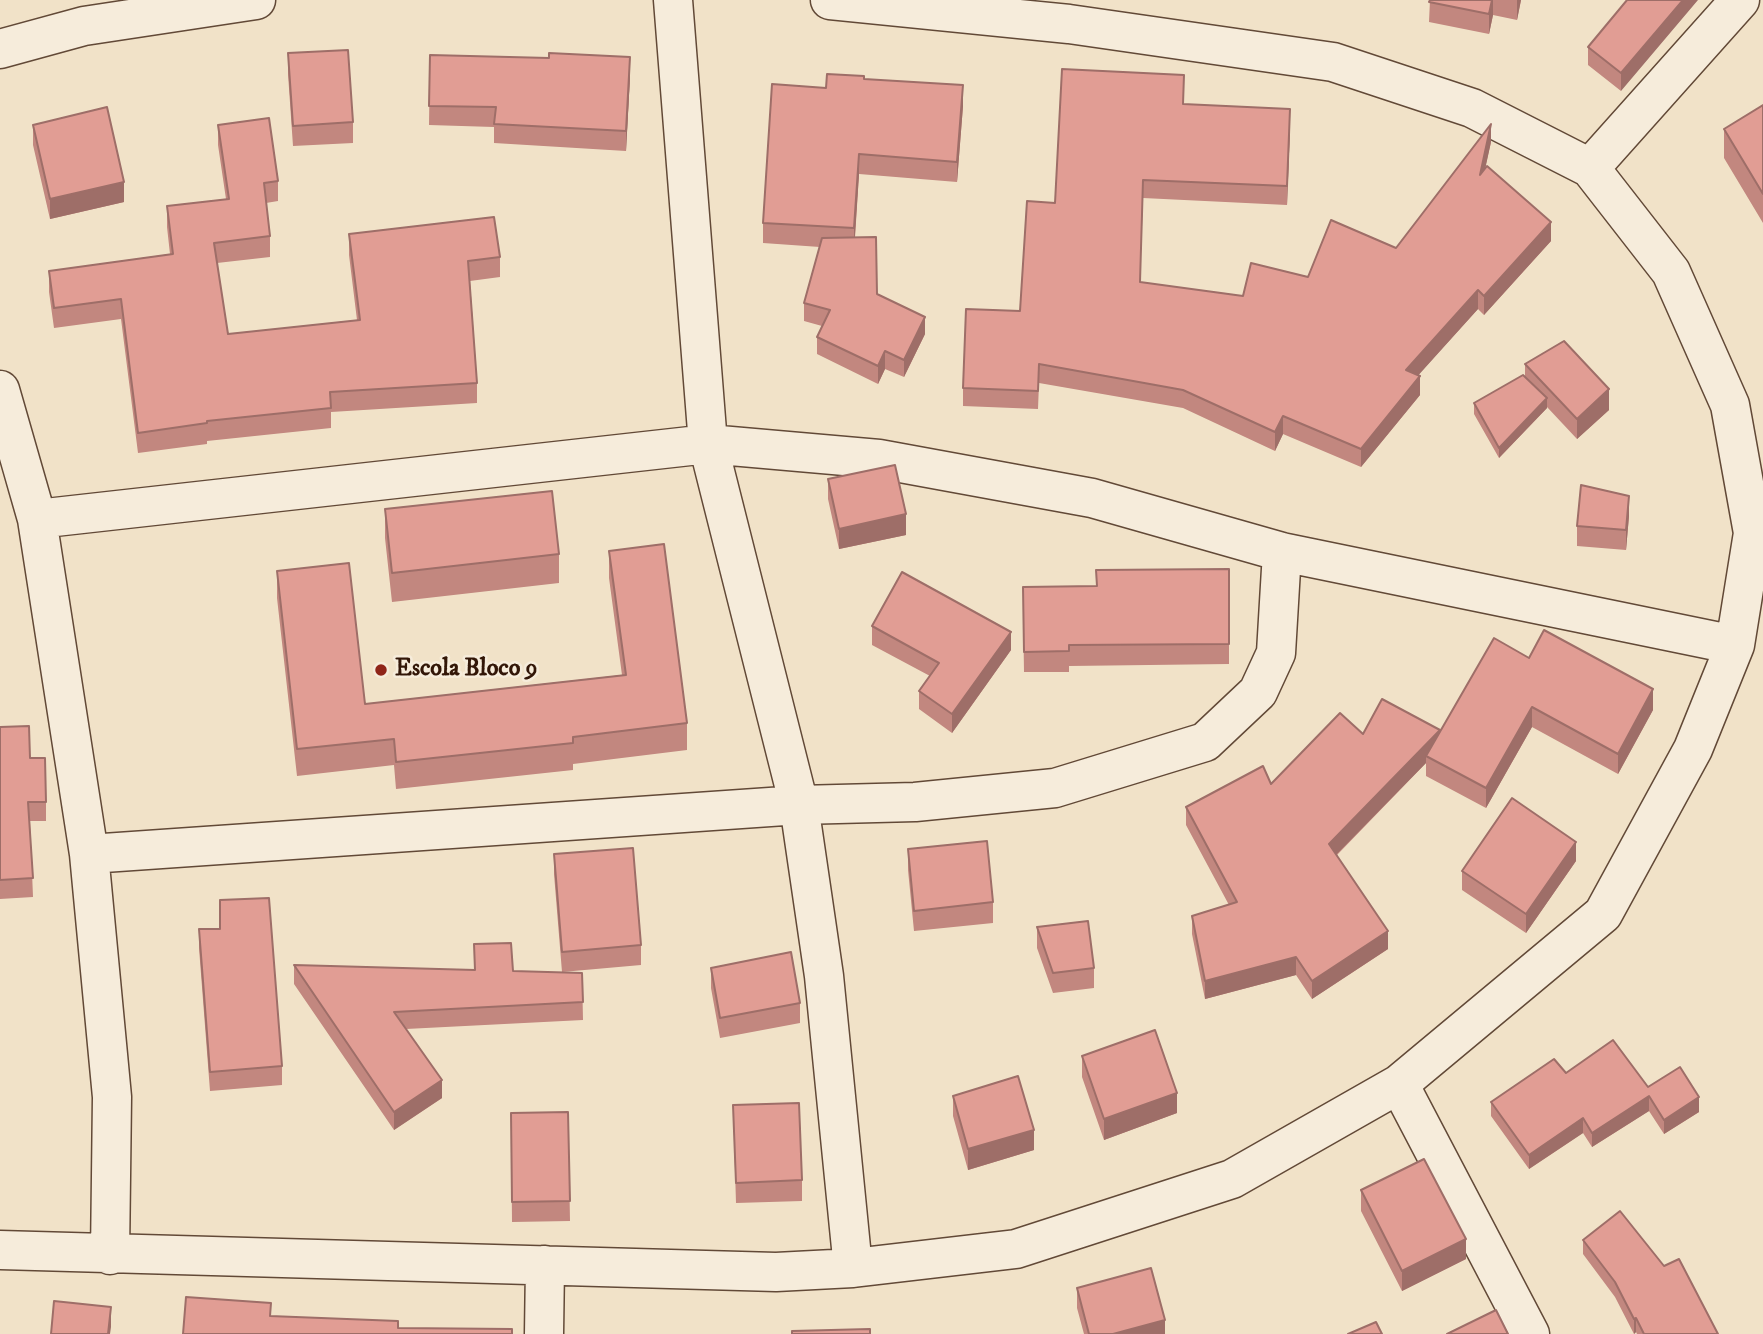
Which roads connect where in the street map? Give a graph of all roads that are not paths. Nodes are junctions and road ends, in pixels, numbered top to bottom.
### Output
1 (256, 0) edge
2 (673, 0) edge
3 (830, 0) edge
4 (1740, 0) edge
5 (0, 49) edge
6 (1590, 168) junction
7 (0, 390) edge
8 (708, 444) junction
9 (37, 519) junction
10 (1282, 552) junction
11 (1735, 645) junction
12 (799, 805) junction
13 (89, 855) junction
14 (1399, 1084) junction
15 (0, 1250) edge
16 (110, 1255) junction
17 (545, 1265) junction
18 (853, 1268) junction
19 (544, 1334) edge
20 (1530, 1334) edge

1 - 5 street
2 - 8 street
3 - 6 street
4 - 6 street
6 - 11 street
7 - 9 street
8 - 9 street
8 - 10 street
8 - 12 street
9 - 13 street
10 - 11 street
10 - 12 street
11 - 14 street
12 - 13 street
12 - 18 street
13 - 16 street
14 - 18 street
14 - 20 street
15 - 16 street
16 - 17 street
17 - 18 street
17 - 19 street

